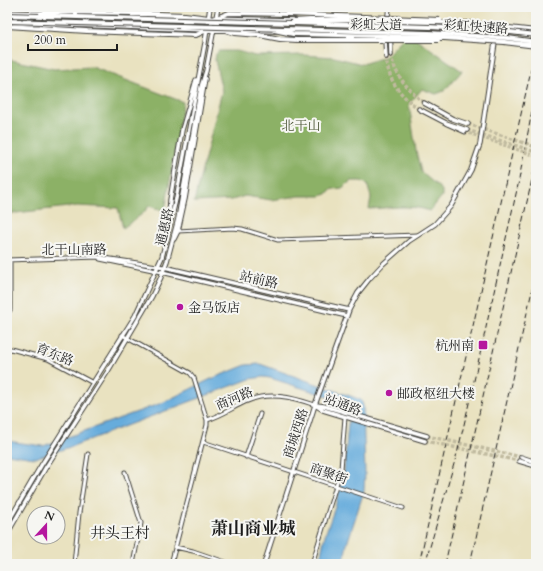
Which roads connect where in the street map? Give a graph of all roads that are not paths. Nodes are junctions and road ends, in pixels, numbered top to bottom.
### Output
1 (210, 7) edge
2 (218, 7) edge
3 (389, 7) edge
4 (43, 10) edge
5 (7, 14) edge
6 (17, 15) junction
7 (209, 18) junction
8 (216, 18) junction
9 (7, 23) edge
10 (276, 23) junction
11 (388, 23) junction
12 (467, 23) junction
13 (39, 25) junction
14 (262, 28) junction
15 (497, 29) joint
16 (207, 30) junction
17 (214, 30) junction
18 (225, 30) junction
19 (536, 30) edge
20 (388, 34) junction
21 (536, 35) edge
22 (467, 40) junction
23 (495, 40) junction
24 (536, 42) edge
25 (536, 46) edge
26 (391, 55) tunnel mouth
27 (386, 57) tunnel mouth
28 (199, 71) junction
29 (206, 71) junction
30 (424, 103) tunnel mouth
31 (419, 109) tunnel mouth
32 (468, 124) tunnel mouth
33 (466, 131) tunnel mouth
34 (178, 231) junction
35 (418, 235) junction
36 (166, 241) junction
37 (171, 243) junction
38 (91, 258) junction
39 (8, 260) edge
40 (156, 266) junction
41 (164, 267) junction
42 (155, 271) junction
43 (162, 272) junction
44 (349, 310) junction
45 (7, 314) edge
46 (347, 316) junction
47 (122, 335) junction
48 (127, 338) junction
49 (7, 348) edge
50 (93, 383) junction
51 (315, 405) junction
52 (260, 414) dead end
53 (345, 417) junction
54 (208, 420) junction
55 (365, 421) junction
56 (427, 436) tunnel mouth
57 (425, 441) tunnel mouth
58 (203, 442) junction
59 (88, 454) dead end
60 (246, 456) junction
61 (536, 462) edge
62 (536, 466) edge
63 (126, 472) dead end
64 (293, 472) junction
65 (335, 486) junction
66 (402, 508) dead end
67 (7, 524) edge
68 (7, 534) edge
69 (176, 547) junction
70 (74, 564) edge
71 (133, 564) edge
72 (171, 564) edge
73 (231, 564) edge
74 (264, 564) edge
75 (312, 564) edge

1 - 7 main road, 通惠路
2 - 8 main road, 通惠路
3 - 11 main road
4 - 5 main road, 彩虹大道
4 - 7 main road, 彩虹大道
4 - 13 street
5 - 6 highway, 彩虹快速路, bridge
6 - 7 highway, bridge
6 - 10 highway, 彩虹快速路, bridge
7 - 8 main road, 彩虹大道
7 - 16 main road, 通惠路
8 - 11 main road, 彩虹大道
8 - 12 highway, bridge
8 - 17 main road, 通惠路
9 - 13 main road, 彩虹大道
9 - 14 highway, 彩虹快速路, bridge
9 - 16 highway
10 - 12 highway, bridge
10 - 21 highway, 彩虹快速路, bridge
11 - 15 main road, 彩虹大道
11 - 20 main road
12 - 19 highway
13 - 16 main road, 彩虹大道
14 - 22 highway, bridge
14 - 24 highway, 彩虹快速路, bridge
15 - 23 main road, 商城西路
16 - 17 main road, 彩虹大道
16 - 28 main road, 通惠路
17 - 18 main road, 彩虹大道
17 - 29 main road, 通惠路
18 - 20 main road, 彩虹大道
18 - 22 highway, bridge
20 - 23 main road, 彩虹大道
20 - 26 main road
20 - 27 main road
22 - 25 highway, bridge
23 - 35 main road, 商城西路
28 - 36 main road, 通惠路
28 - 36 main road
29 - 34 main road
29 - 37 main road, 通惠路
30 - 32 main road
31 - 33 main road
34 - 35 street
34 - 37 main road
35 - 44 main road, 商城西路
36 - 40 main road, 通惠路
37 - 41 main road, 通惠路
38 - 39 street, 北干山南路
38 - 40 street, 北干山南路
38 - 42 street
39 - 45 street
40 - 41 street, 北干山南路
40 - 42 main road, 通惠路
41 - 43 main road, 通惠路
41 - 44 main road, 站前路
42 - 43 street
42 - 47 main road, 通惠路
43 - 46 main road
43 - 48 main road, 通惠路
44 - 46 main road, 商城西路
46 - 51 main road, 商城西路
47 - 48 street
47 - 50 main road, 通惠路
48 - 54 street
48 - 68 main road, 通惠路
49 - 50 street, 育东路
50 - 67 main road, 通惠路
51 - 53 main road, 站通路
51 - 54 street, 商河路
51 - 55 main road, 站通路
51 - 64 main road, 商城西路
52 - 60 street
53 - 55 main road, 站通路
53 - 65 street
54 - 58 street
55 - 56 main road, 站通路
55 - 57 main road, 站通路
58 - 60 street, 商聚街
58 - 69 street
59 - 70 street
60 - 64 street, 商聚街
61 - 62 main road
63 - 71 street
64 - 65 street, 商聚街
64 - 74 main road, 商城西路
65 - 66 street, 商聚街
65 - 75 street
69 - 72 street
69 - 73 street

